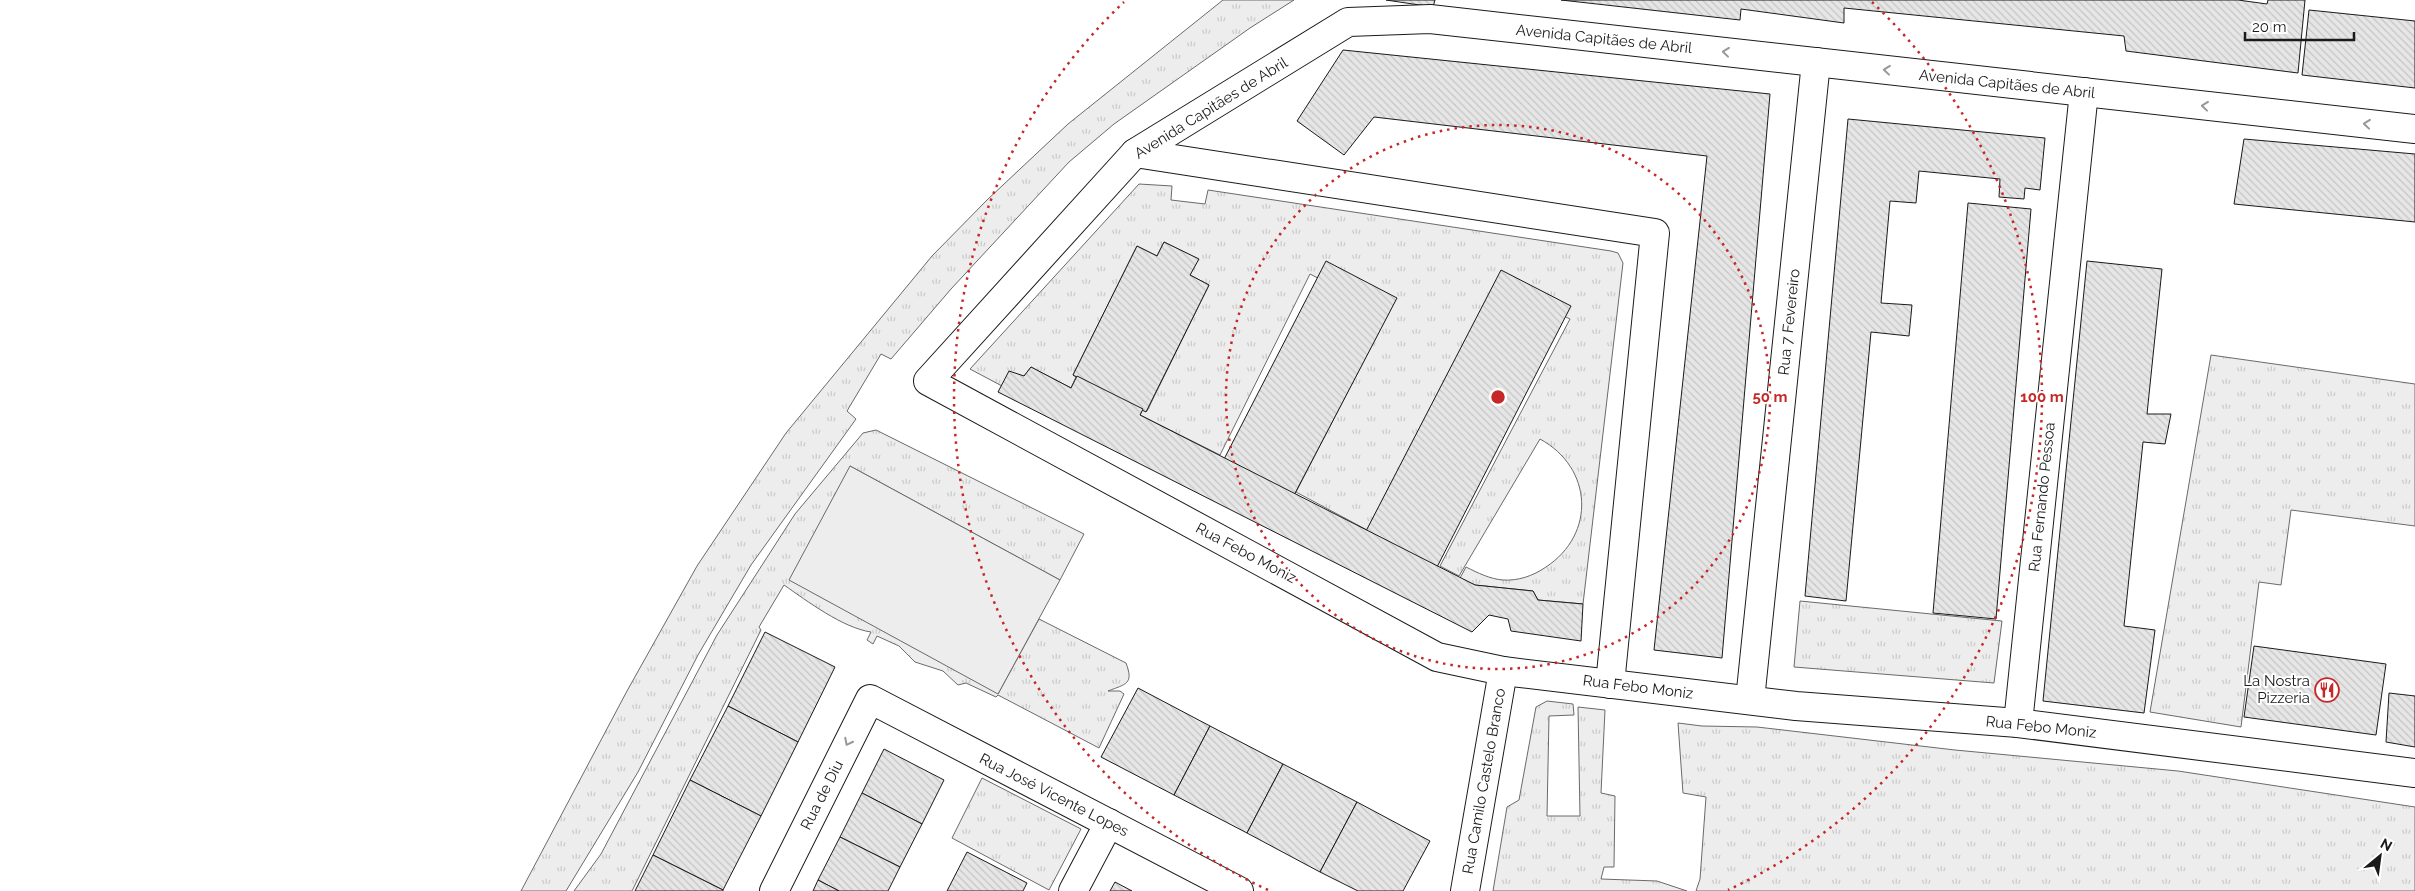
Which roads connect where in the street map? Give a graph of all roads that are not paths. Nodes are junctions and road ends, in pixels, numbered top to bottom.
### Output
1 (1816, 62) junction
2 (2084, 92) junction
3 (2415, 129) edge
4 (1135, 153) junction
5 (928, 381) joint
6 (1503, 670) junction
7 (1610, 684) junction
8 (870, 699) joint
9 (1750, 700) junction
10 (2018, 723) junction
11 (2415, 773) edge
12 (1110, 823) junction
13 (774, 891) edge
14 (1073, 891) edge
15 (1239, 891) edge
16 (1465, 891) edge

2 -> 1 street, Avenida Capitães de Abril
1 -> 4 street, Avenida Capitães de Abril
1 - 9 street, Rua 7 Fevereiro
3 -> 2 street, Avenida Capitães de Abril
2 - 10 street, Rua Fernando Pessoa
4 - 5 street, Avenida Capitães de Abril
4 - 7 street
5 - 6 street, Rua Febo Moniz
6 - 7 street, Rua Febo Moniz
6 - 16 street, Rua Camilo Castelo Branco
7 - 9 street, Rua Febo Moniz
8 - 12 street, Rua José Vicente Lopes
8 -> 13 street, Rua de Diu
9 - 10 street, Rua Febo Moniz
10 - 11 street, Rua Febo Moniz
12 - 14 street
12 - 15 street, Rua José Vicente Lopes

